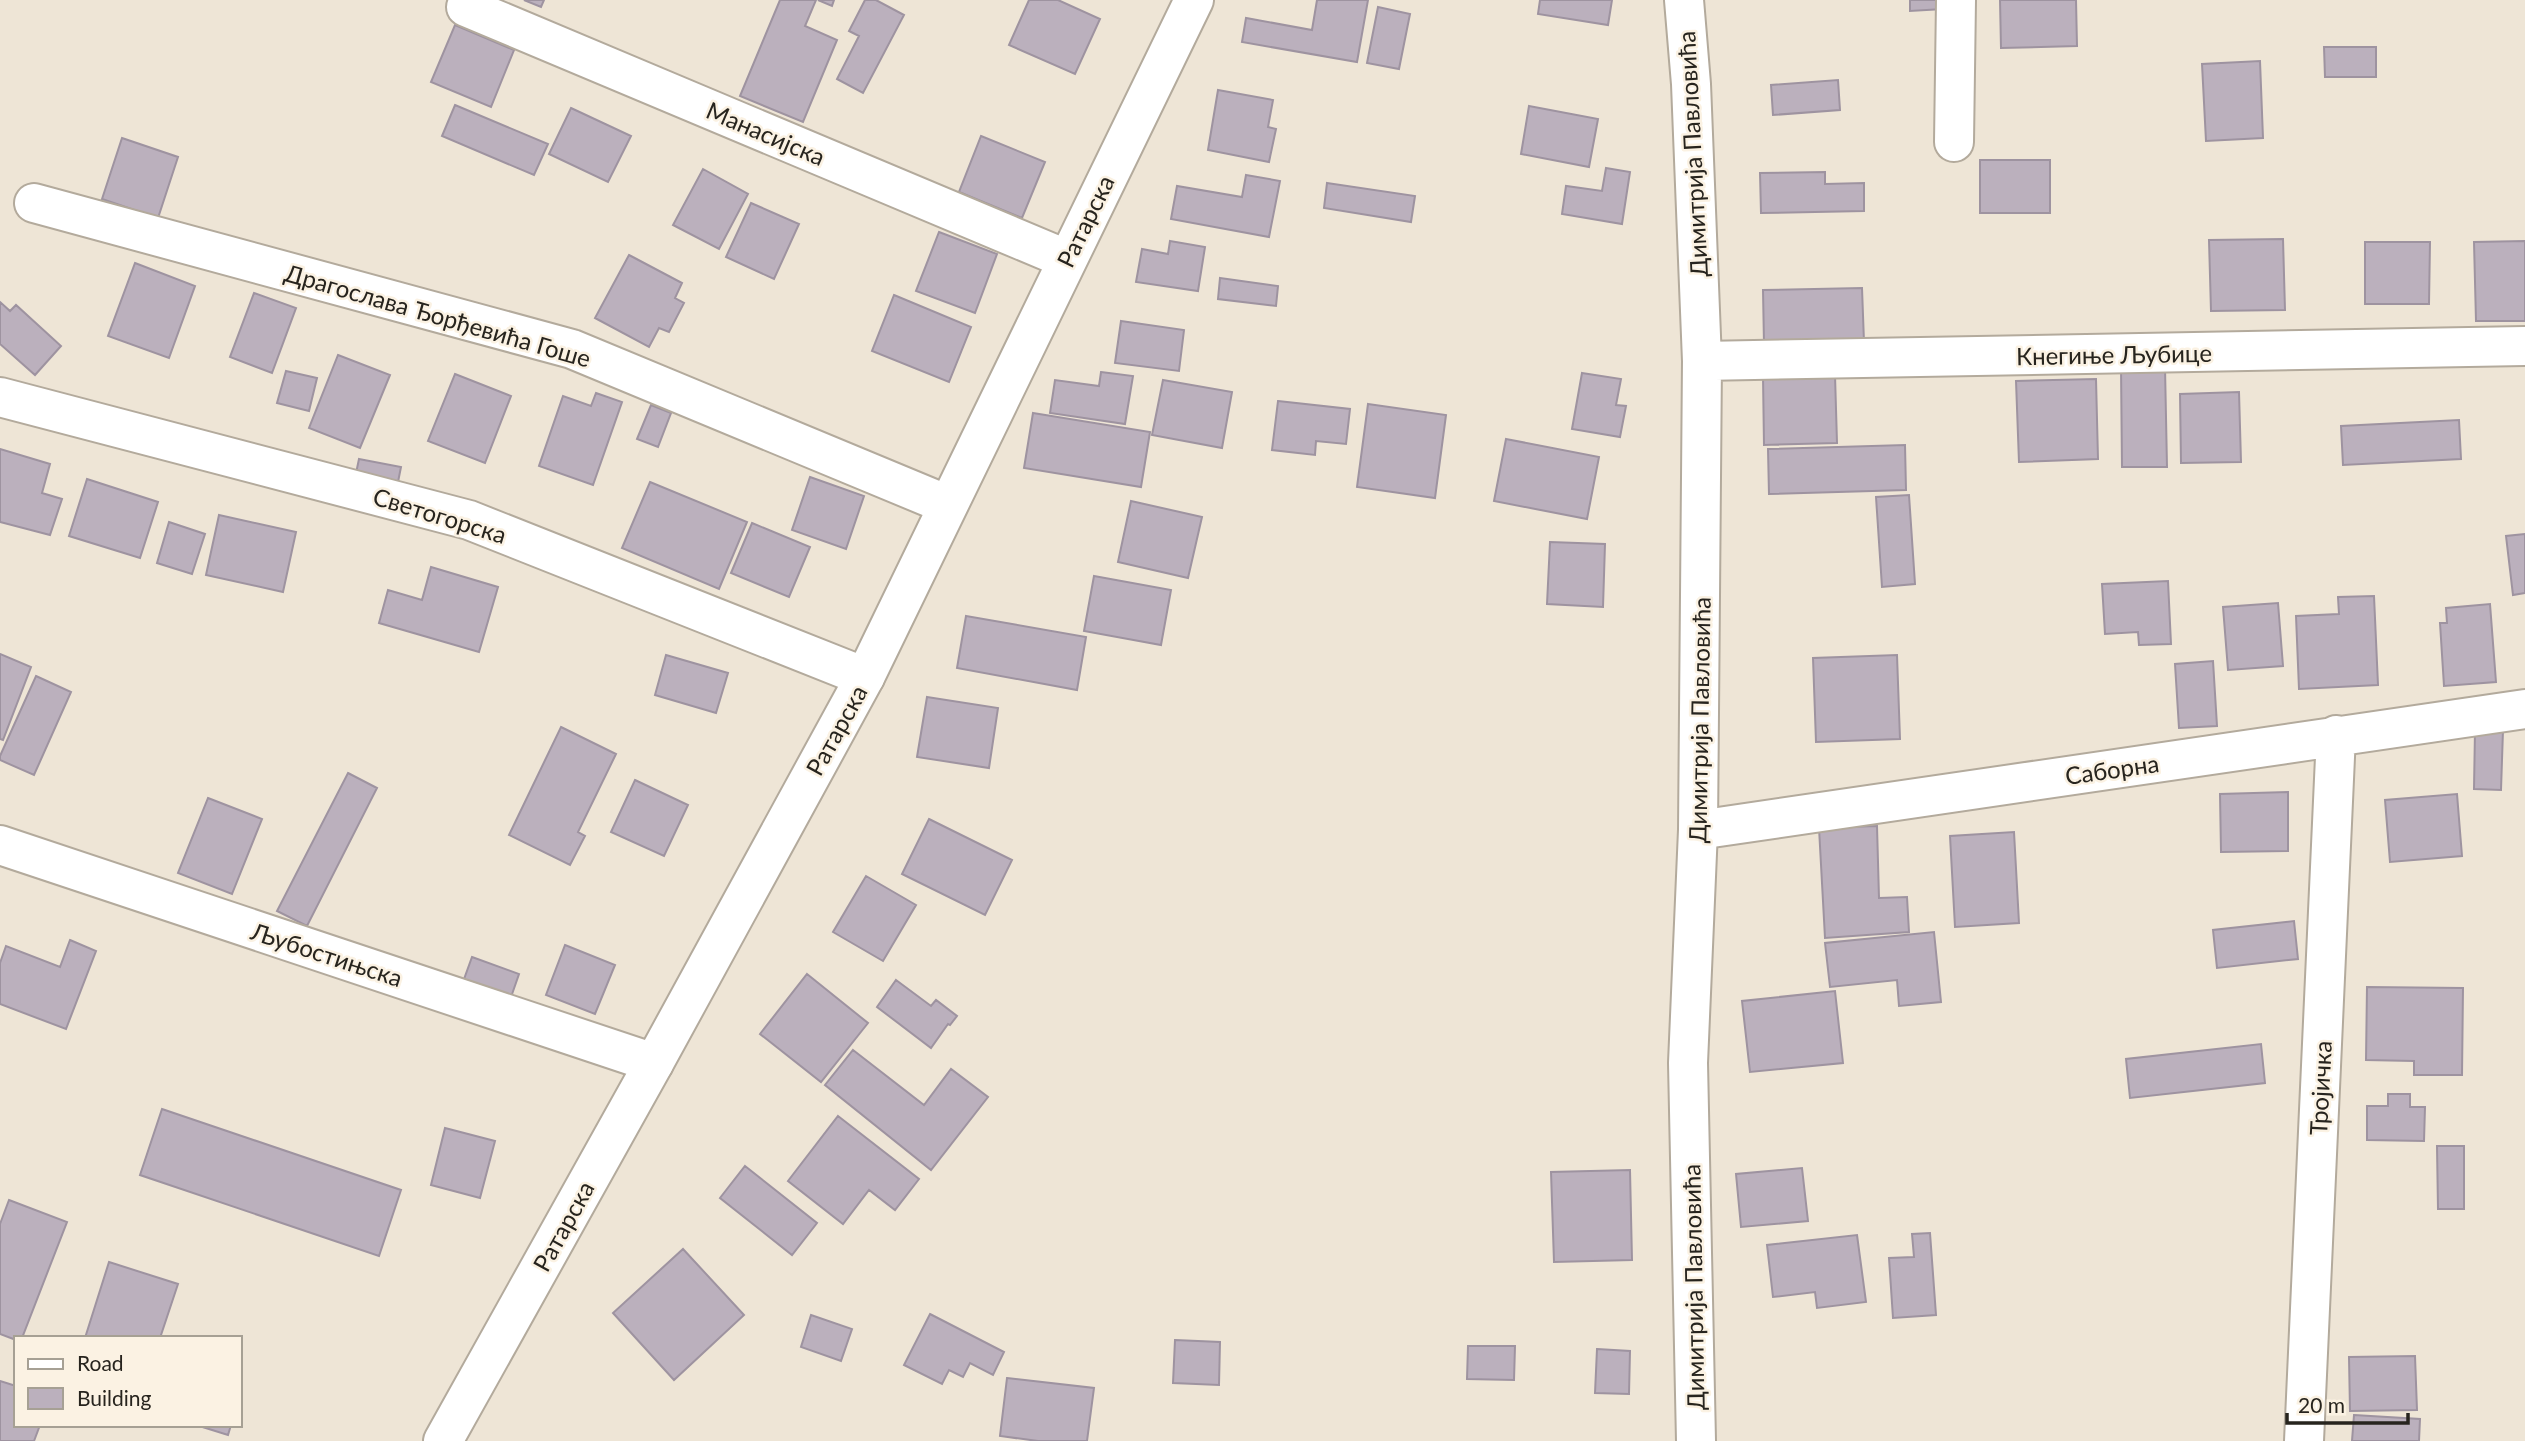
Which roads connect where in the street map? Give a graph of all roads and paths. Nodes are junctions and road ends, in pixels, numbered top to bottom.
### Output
1 (1194, 0) edge
2 (1684, 0) edge
3 (1956, 0) edge
4 (466, 7) dead end
5 (1954, 142) dead end
6 (34, 203) dead end
7 (1066, 259) junction
8 (2525, 346) edge
9 (1702, 361) junction
10 (0, 397) edge
11 (948, 505) junction
12 (865, 677) junction
13 (2525, 709) edge
14 (2336, 735) junction
15 (1698, 830) junction
16 (0, 845) edge
17 (654, 1063) junction
18 (443, 1441) edge
19 (1696, 1441) edge
20 (2304, 1441) edge

1 - 7 street, Ратарска
2 - 9 street, Димитрија Павловића
3 - 5 street
4 - 7 street, Манасијска
6 - 11 street, Драгослава Ђорђевића Гоше
7 - 11 street, Ратарска
8 - 9 street, Кнегиње Љубице
9 - 15 street, Димитрија Павловића
10 - 12 street, Светогорска
11 - 12 street, Ратарска
12 - 17 street, Ратарска
13 - 14 street, Саборна
14 - 15 street, Саборна
14 - 20 street, Тројичка
15 - 19 street, Димитрија Павловића
16 - 17 street, Љубостињска
17 - 18 street, Ратарска

